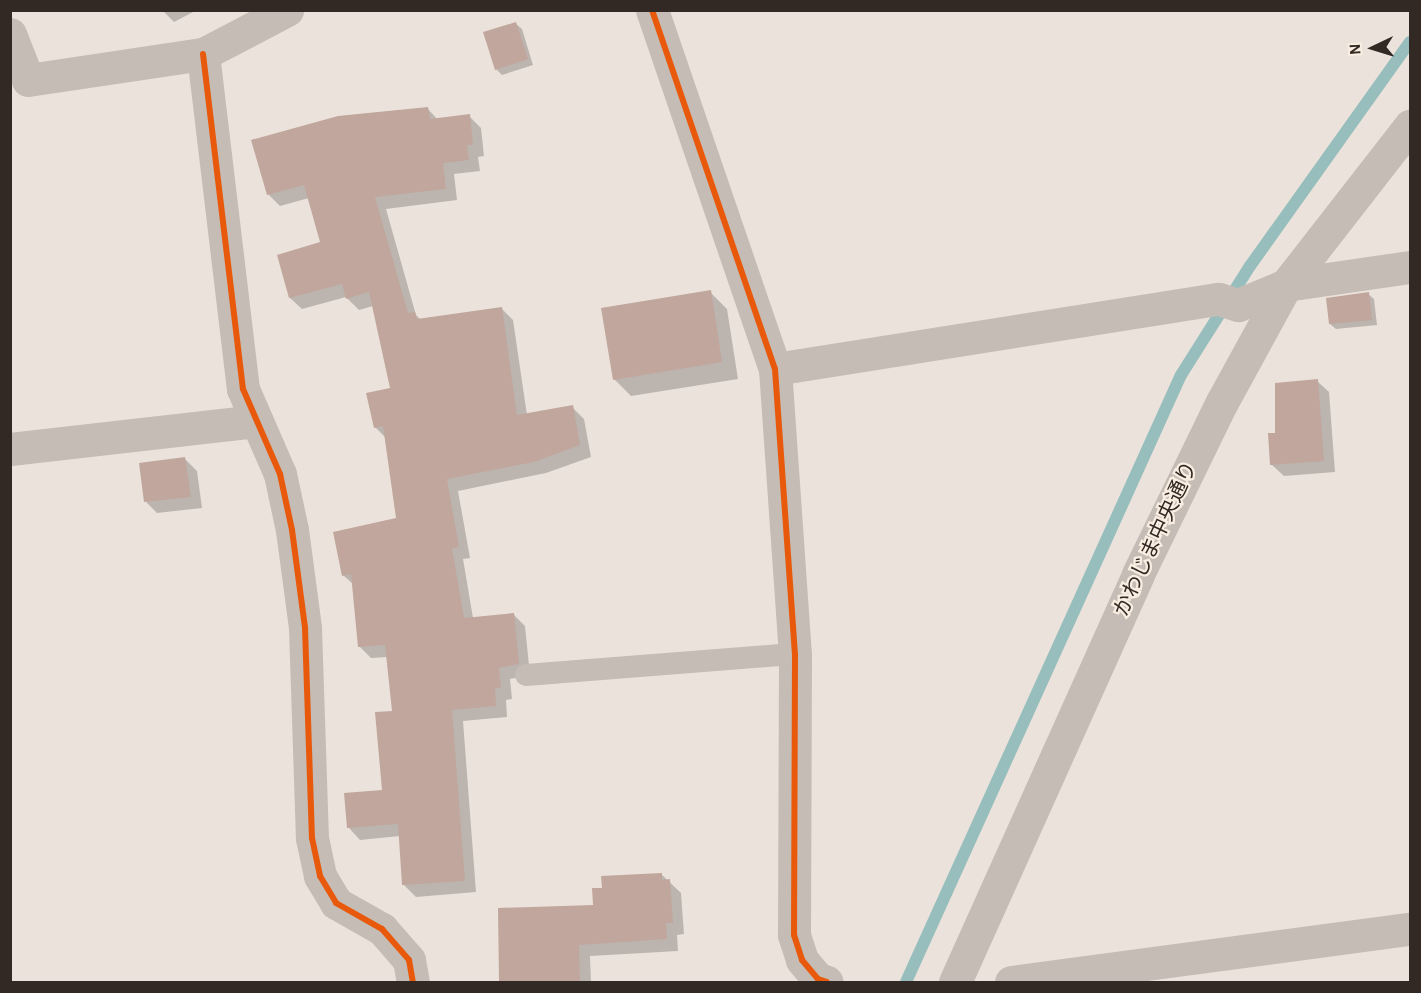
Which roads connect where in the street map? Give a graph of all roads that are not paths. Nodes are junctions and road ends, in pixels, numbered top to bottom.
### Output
1 (287, 10) edge
2 (652, 10) edge
3 (10, 34) edge
4 (203, 54) junction
5 (1410, 126) edge
6 (1410, 267) edge
7 (1286, 285) junction
8 (775, 369) junction
9 (256, 421) junction
10 (10, 450) edge
11 (795, 654) junction
12 (526, 675) dead end
13 (1410, 929) edge
14 (802, 971) edge
15 (413, 982) edge
16 (827, 982) edge
17 (955, 982) edge
18 (1011, 982) edge

1 - 4 street
2 - 8 street
3 - 4 street
4 - 9 street
5 - 7 street, かわじま中央通り
6 - 7 street
7 - 8 street
7 - 17 street, かわじま中央通り
8 - 11 street
9 - 10 street
9 - 15 street
11 - 12 lane
11 - 14 street
13 - 18 street
14 - 16 street

